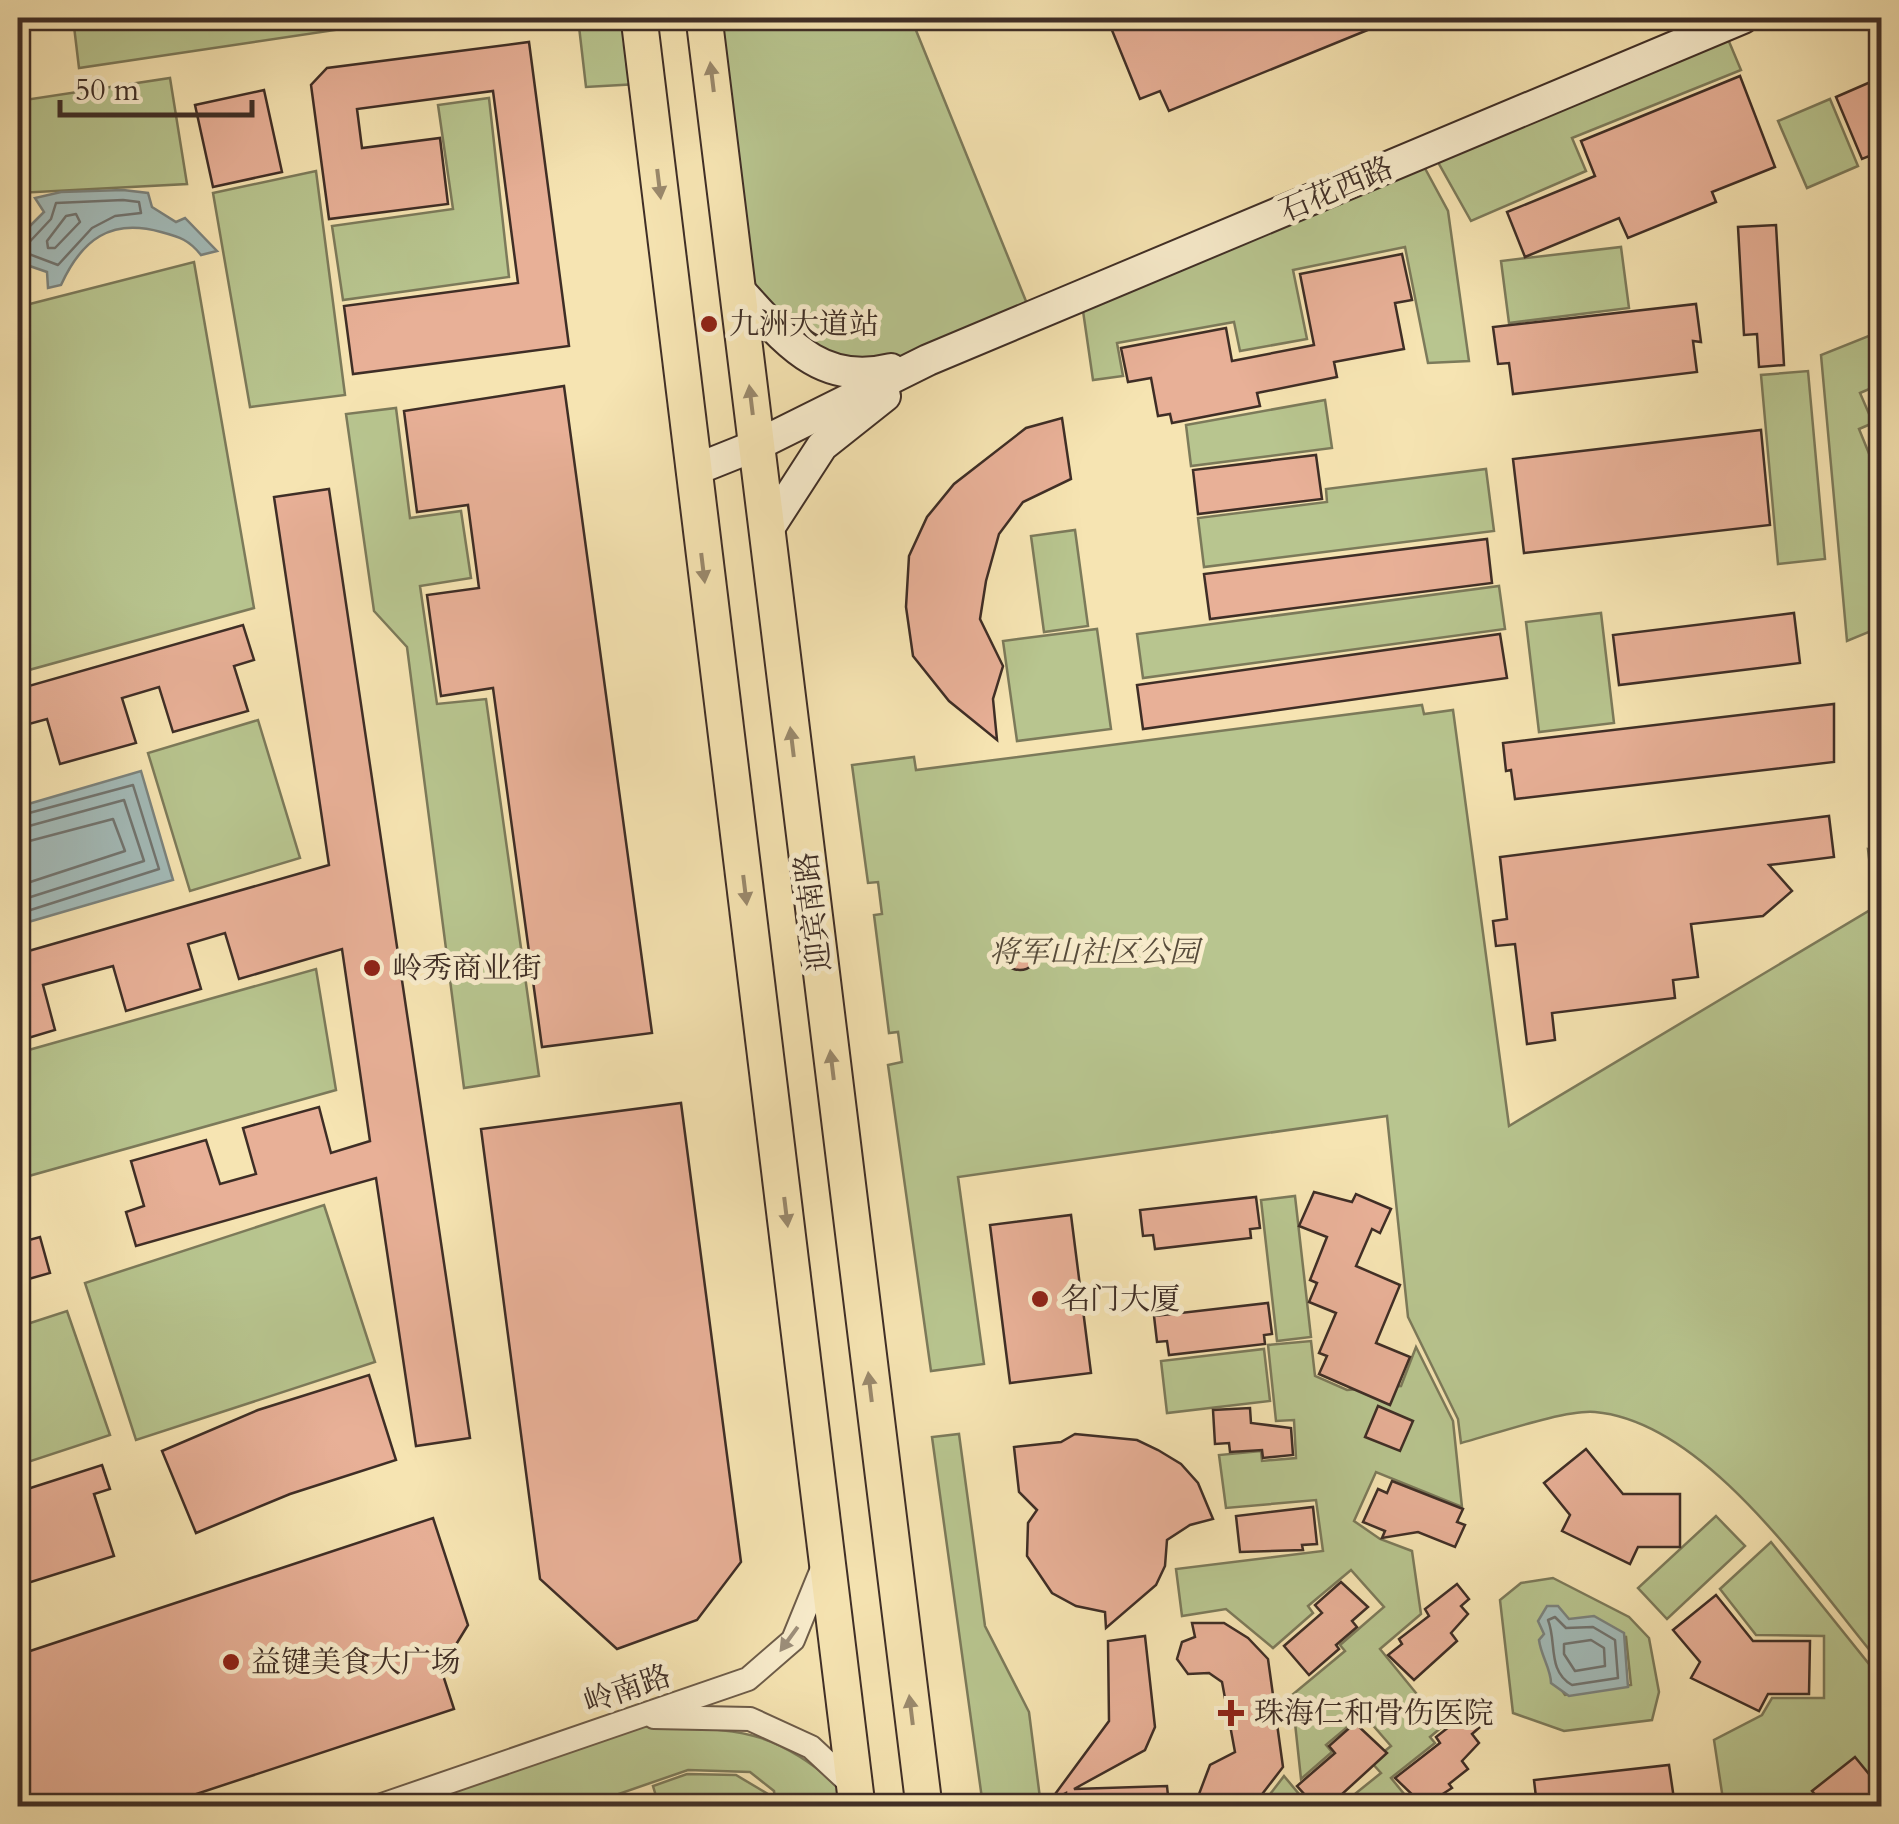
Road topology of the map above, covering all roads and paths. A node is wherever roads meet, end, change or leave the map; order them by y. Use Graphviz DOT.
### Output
graph roads {
  1 [pos="639,18"];
  2 [pos="704,18"];
  3 [pos="1743,18"];
  4 [pos="739,290"];
  5 [pos="928,360"];
  6 [pos="756,445"];
  7 [pos="692,471"];
  8 [pos="767,532"];
  9 [pos="829,1551"];
  10 [pos="640,1716"];
  11 [pos="855,1797"];
  12 [pos="379,1806"];
  13 [pos="924,1806"];
  1 -- 7 [label="main road, one-way"];
  4 -- 2 [label="main road, 迎宾南路, one-way"];
  3 -- 5 [label="main road, 石花西路"];
  4 -- 5 [label="main road"];
  6 -- 4 [label="main road, 迎宾南路, one-way"];
  5 -- 6 [label="main road"];
  5 -- 8 [label="main road"];
  6 -- 7 [label="main road"];
  6 -- 8 [label="main road, 迎宾南路"];
  7 -- 9 [label="main road, one-way"];
  13 -- 8 [label="main road, 迎宾南路, one-way"];
  9 -- 10 [label="street, 岭南路, one-way"];
  9 -- 11 [label="main road"];
  10 -- 11 [label="street"];
  10 -- 12 [label="street, 岭南路"];
}
